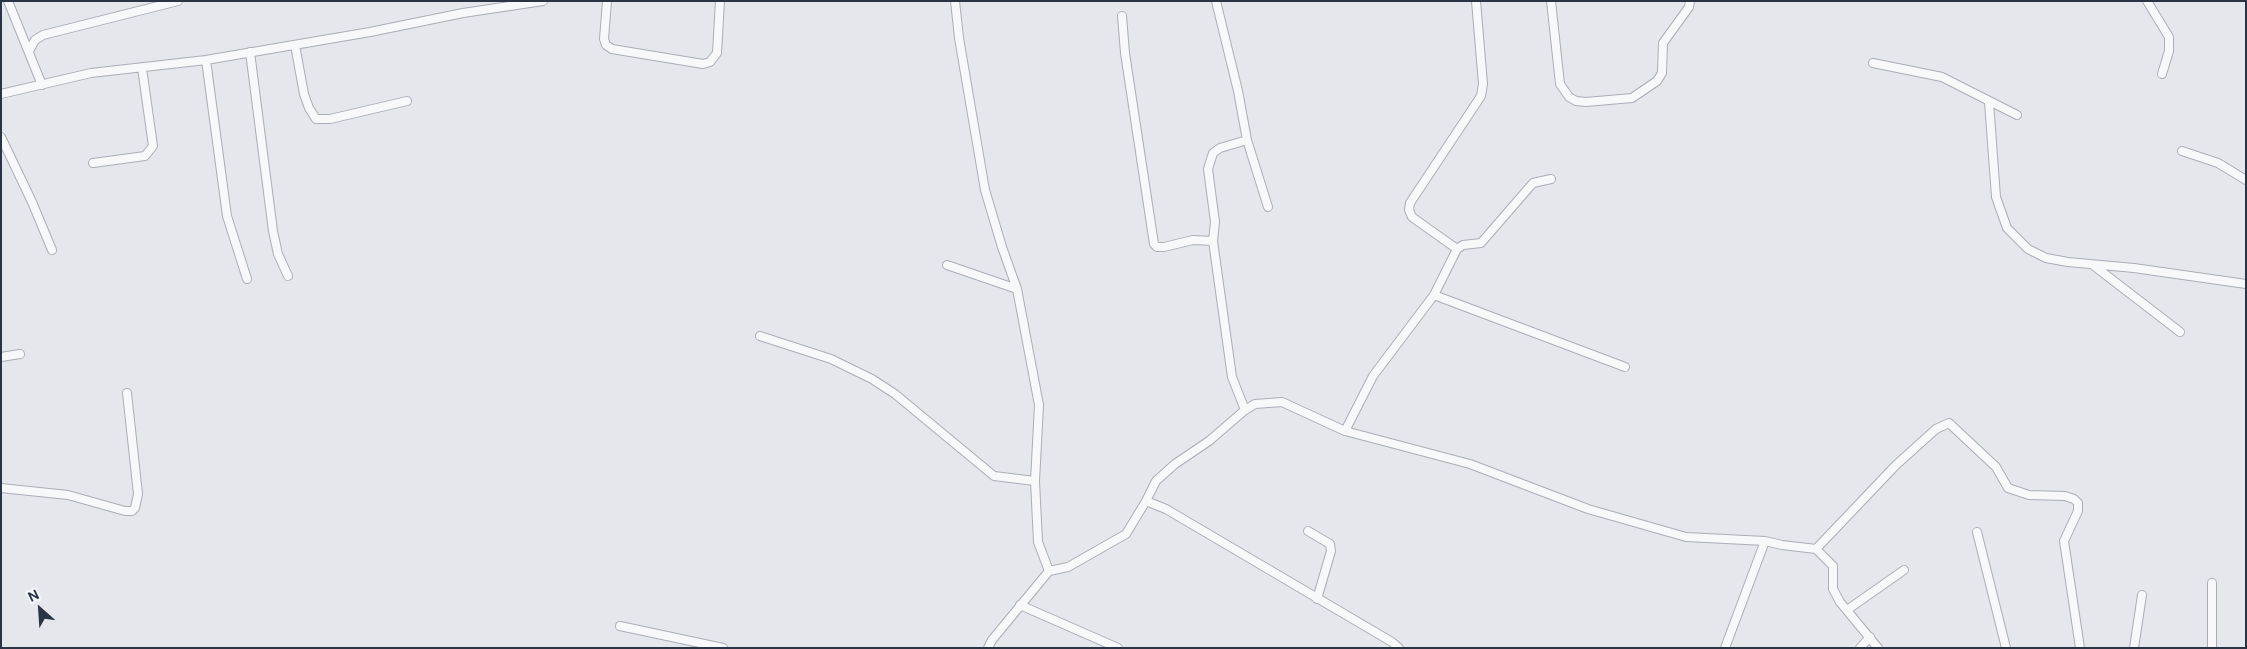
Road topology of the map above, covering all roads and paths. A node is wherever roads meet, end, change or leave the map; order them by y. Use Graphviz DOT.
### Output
graph roads {
  1 [pos="8,1"];
  2 [pos="178,1"];
  3 [pos="543,1"];
  4 [pos="607,1"];
  5 [pos="720,1"];
  6 [pos="955,1"];
  7 [pos="1216,1"];
  8 [pos="1476,1"];
  9 [pos="1551,1"];
  10 [pos="1690,1"];
  11 [pos="2147,1"];
  12 [pos="1122,16"];
  13 [pos="295,45"];
  14 [pos="29,51"];
  15 [pos="250,52"];
  16 [pos="206,60"];
  17 [pos="1873,63"];
  18 [pos="142,68"];
  19 [pos="2162,74"];
  20 [pos="42,85"];
  21 [pos="1,94"];
  22 [pos="407,101"];
  23 [pos="1989,102"];
  24 [pos="2017,115"];
  25 [pos="1,137"];
  26 [pos="1247,140"];
  27 [pos="2182,151"];
  28 [pos="93,163"];
  29 [pos="1551,179"];
  30 [pos="2246,180"];
  31 [pos="1268,207"];
  32 [pos="1213,241"];
  33 [pos="1457,249"];
  34 [pos="52,250"];
  35 [pos="946,265"];
  36 [pos="2093,265"];
  37 [pos="288,276"];
  38 [pos="247,280"];
  39 [pos="2246,284"];
  40 [pos="1017,289"];
  41 [pos="1434,295"];
  42 [pos="2180,332"];
  43 [pos="760,336"];
  44 [pos="20,354"];
  45 [pos="1,357"];
  46 [pos="1625,366"];
  47 [pos="127,393"];
  48 [pos="1245,410"];
  49 [pos="1345,431"];
  50 [pos="1035,481"];
  51 [pos="1,488"];
  52 [pos="1146,501"];
  53 [pos="1308,531"];
  54 [pos="1977,532"];
  55 [pos="1765,541"];
  56 [pos="1816,549"];
  57 [pos="1904,570"];
  58 [pos="1049,571"];
  59 [pos="2212,583"];
  60 [pos="2142,595"];
  61 [pos="1317,599"];
  62 [pos="1020,605"];
  63 [pos="1847,610"];
  64 [pos="620,626"];
  65 [pos="1870,637"];
  66 [pos="723,648"];
  67 [pos="988,648"];
  68 [pos="1118,648"];
  69 [pos="1399,648"];
  70 [pos="1725,648"];
  71 [pos="1860,648"];
  72 [pos="1878,648"];
  73 [pos="2006,648"];
  74 [pos="2080,648"];
  75 [pos="2134,648"];
  76 [pos="2212,648"];
  1 -- 14 [label="street"];
  2 -- 14 [label="street"];
  3 -- 13 [label="street"];
  4 -- 5 [label="street"];
  6 -- 40 [label="street"];
  7 -- 26 [label="street"];
  8 -- 33 [label="street"];
  9 -- 10 [label="street"];
  11 -- 19 [label="street"];
  12 -- 32 [label="street"];
  13 -- 15 [label="street"];
  13 -- 22 [label="street"];
  14 -- 20 [label="street"];
  15 -- 16 [label="street"];
  15 -- 37 [label="street"];
  16 -- 18 [label="street"];
  16 -- 38 [label="street"];
  17 -- 23 [label="street"];
  18 -- 20 [label="street"];
  18 -- 28 [label="street"];
  20 -- 21 [label="street"];
  23 -- 24 [label="street"];
  23 -- 36 [label="street"];
  25 -- 34 [label="street"];
  26 -- 31 [label="street"];
  26 -- 32 [label="street"];
  27 -- 30 [label="street"];
  29 -- 33 [label="street"];
  32 -- 48 [label="street"];
  33 -- 41 [label="street"];
  35 -- 40 [label="street"];
  36 -- 39 [label="street"];
  36 -- 42 [label="street"];
  40 -- 50 [label="street"];
  41 -- 46 [label="street"];
  41 -- 49 [label="street"];
  43 -- 50 [label="street"];
  44 -- 45 [label="street"];
  47 -- 51 [label="street"];
  48 -- 49 [label="street"];
  48 -- 52 [label="street"];
  49 -- 55 [label="street"];
  50 -- 58 [label="street"];
  52 -- 58 [label="street"];
  52 -- 61 [label="street"];
  53 -- 61 [label="street"];
  54 -- 73 [label="street"];
  55 -- 56 [label="street"];
  55 -- 70 [label="street"];
  56 -- 63 [label="street"];
  56 -- 74 [label="street"];
  57 -- 63 [label="street"];
  58 -- 62 [label="street"];
  59 -- 76 [label="street"];
  60 -- 75 [label="street"];
  61 -- 69 [label="street"];
  62 -- 67 [label="street"];
  62 -- 68 [label="street"];
  63 -- 65 [label="street"];
  64 -- 66 [label="street"];
  65 -- 71 [label="street"];
  65 -- 72 [label="street"];
}
